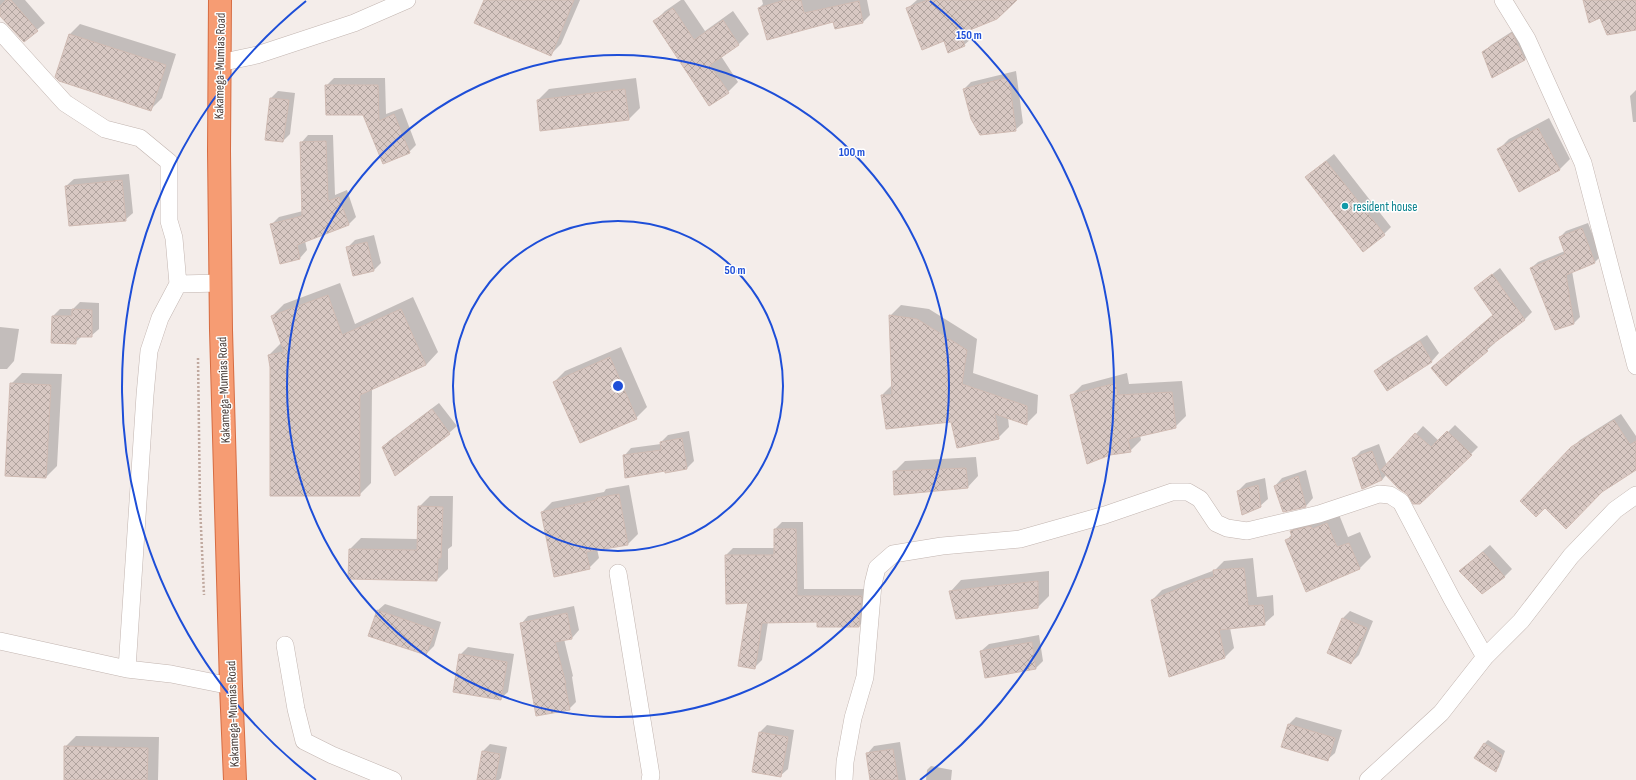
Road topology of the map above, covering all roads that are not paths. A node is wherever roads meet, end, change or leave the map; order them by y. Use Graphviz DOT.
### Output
graph roads {
  1 [pos="220,0"];
  2 [pos="407,0"];
  3 [pos="1503,0"];
  4 [pos="0,31"];
  5 [pos="219,63"];
  6 [pos="220,283"];
  7 [pos="178,284"];
  8 [pos="1636,366"];
  9 [pos="1636,495"];
  10 [pos="618,573"];
  11 [pos="0,641"];
  12 [pos="285,645"];
  13 [pos="1485,657"];
  14 [pos="127,669"];
  15 [pos="230,686"];
  16 [pos="235,780"];
  17 [pos="393,780"];
  18 [pos="650,780"];
  19 [pos="844,780"];
  20 [pos="1368,780"];
  1 -- 5 [label="highway, Kakamega-Mumias Road"];
  2 -- 5 [label="street"];
  3 -- 8 [label="street"];
  4 -- 7 [label="street"];
  5 -- 6 [label="highway, Kakamega-Mumias Road"];
  6 -- 7 [label="street"];
  6 -- 15 [label="highway, Kakamega-Mumias Road"];
  7 -- 14 [label="street"];
  9 -- 13 [label="street"];
  10 -- 18 [label="street"];
  11 -- 14 [label="street"];
  12 -- 17 [label="street"];
  13 -- 19 [label="street"];
  13 -- 20 [label="street"];
  14 -- 15 [label="street"];
  15 -- 16 [label="highway, Kakamega-Mumias Road"];
}
